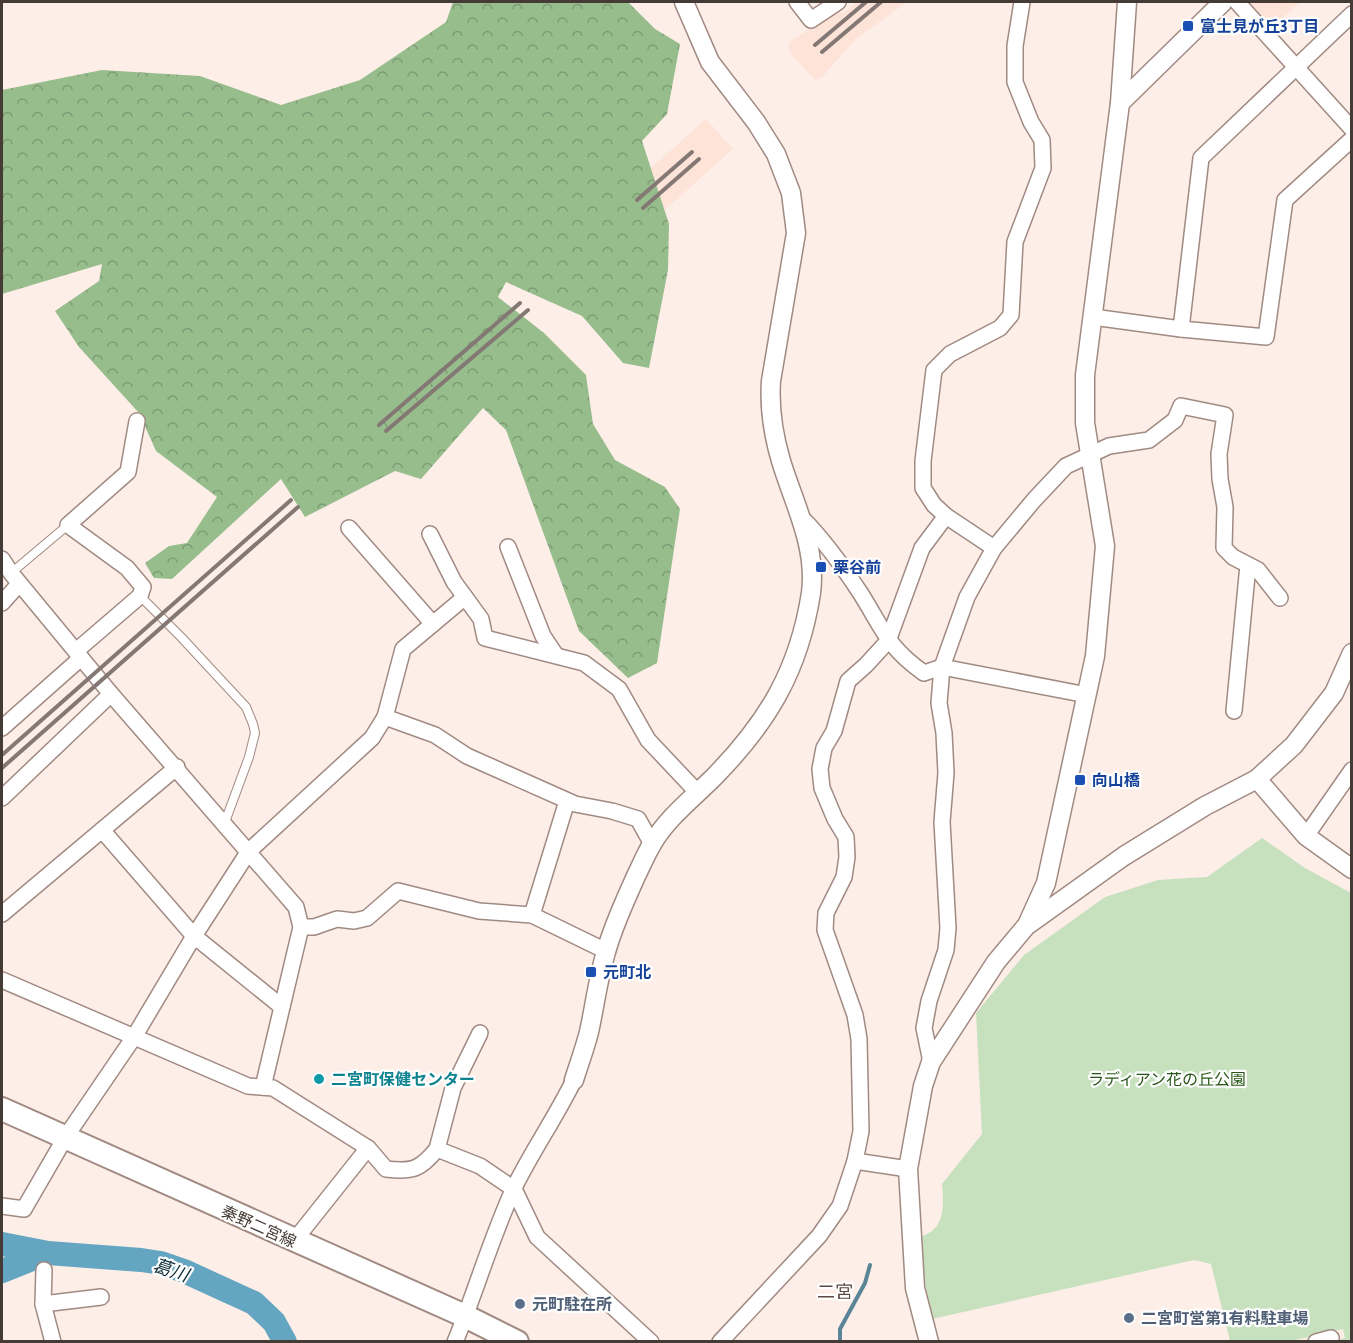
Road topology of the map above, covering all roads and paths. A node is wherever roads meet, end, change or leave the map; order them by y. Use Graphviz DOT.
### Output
graph roads {
  1 [pos="684,2"];
  2 [pos="797,2"];
  3 [pos="838,2"];
  4 [pos="1022,2"];
  5 [pos="1127,2"];
  6 [pos="1223,2"];
  7 [pos="1237,2"];
  8 [pos="1352,14"];
  9 [pos="1296,66"];
  10 [pos="1120,103"];
  11 [pos="1352,129"];
  12 [pos="1352,139"];
  13 [pos="1093,317"];
  14 [pos="1181,329"];
  15 [pos="137,421"];
  16 [pos="1091,455"];
  17 [pos="946,516"];
  18 [pos="802,518"];
  19 [pos="68,525"];
  20 [pos="349,528"];
  21 [pos="430,534"];
  22 [pos="508,547"];
  23 [pos="994,548"];
  24 [pos="2,560"];
  25 [pos="1248,565"];
  26 [pos="15,579"];
  27 [pos="140,596"];
  28 [pos="465,597"];
  29 [pos="1280,598"];
  30 [pos="2,603"];
  31 [pos="433,624"];
  32 [pos="888,641"];
  33 [pos="1352,653"];
  34 [pos="555,654"];
  35 [pos="79,655"];
  36 [pos="942,667"];
  37 [pos="111,694"];
  38 [pos="1087,695"];
  39 [pos="1234,711"];
  40 [pos="385,717"];
  41 [pos="2,728"];
  42 [pos="177,767"];
  43 [pos="1352,770"];
  44 [pos="1257,779"];
  45 [pos="698,793"];
  46 [pos="2,798"];
  47 [pos="567,801"];
  48 [pos="225,822"];
  49 [pos="102,830"];
  50 [pos="1306,836"];
  51 [pos="652,844"];
  52 [pos="249,851"];
  53 [pos="1352,869"];
  54 [pos="2,914"];
  55 [pos="532,915"];
  56 [pos="1027,925"];
  57 [pos="302,927"];
  58 [pos="194,936"];
  59 [pos="606,951"];
  60 [pos="2,980"];
  61 [pos="282,1007"];
  62 [pos="480,1033"];
  63 [pos="134,1037"];
  64 [pos="931,1062"];
  65 [pos="574,1080"];
  66 [pos="263,1087"];
  67 [pos="2,1109"];
  68 [pos="65,1138"];
  69 [pos="368,1149"];
  70 [pos="437,1149"];
  71 [pos="855,1161"];
  72 [pos="908,1168"];
  73 [pos="514,1189"];
  74 [pos="2,1206"];
  75 [pos="294,1241"];
  76 [pos="44,1270"];
  77 [pos="101,1297"];
  78 [pos="43,1304"];
  79 [pos="465,1316"];
  80 [pos="53,1341"];
  81 [pos="454,1341"];
  82 [pos="518,1341"];
  83 [pos="651,1341"];
  84 [pos="720,1341"];
  85 [pos="928,1341"];
  1 -- 18 [label="street"];
  2 -- 3 [label="street"];
  4 -- 17 [label="street"];
  5 -- 10 [label="street"];
  6 -- 10 [label="street"];
  7 -- 9 [label="street"];
  8 -- 9 [label="street"];
  9 -- 11 [label="street"];
  9 -- 14 [label="street"];
  10 -- 13 [label="street"];
  12 -- 14 [label="street"];
  13 -- 14 [label="street"];
  13 -- 16 [label="street"];
  15 -- 19 [label="street"];
  16 -- 23 [label="street"];
  16 -- 25 [label="street"];
  16 -- 38 [label="street"];
  17 -- 23 [label="street"];
  17 -- 32 [label="street"];
  18 -- 32 [label="street"];
  18 -- 45 [label="street"];
  19 -- 26 [label="lane"];
  19 -- 27 [label="street"];
  20 -- 31 [label="street"];
  21 -- 28 [label="street"];
  22 -- 34 [label="street"];
  23 -- 36 [label="street"];
  24 -- 26 [label="street"];
  25 -- 29 [label="street"];
  25 -- 39 [label="street"];
  26 -- 30 [label="street"];
  26 -- 35 [label="street"];
  27 -- 35 [label="street"];
  27 -- 48 [label="lane"];
  28 -- 31 [label="street"];
  28 -- 34 [label="street"];
  31 -- 40 [label="street"];
  32 -- 36 [label="street"];
  32 -- 71 [label="street"];
  33 -- 44 [label="street"];
  34 -- 45 [label="street"];
  35 -- 37 [label="street"];
  35 -- 41 [label="street"];
  36 -- 38 [label="street"];
  36 -- 64 [label="street"];
  37 -- 42 [label="street"];
  37 -- 46 [label="street"];
  38 -- 56 [label="street"];
  40 -- 47 [label="street"];
  40 -- 52 [label="street"];
  42 -- 48 [label="street"];
  42 -- 49 [label="street"];
  43 -- 50 [label="street"];
  44 -- 50 [label="street"];
  44 -- 56 [label="street"];
  45 -- 51 [label="street"];
  47 -- 51 [label="street"];
  47 -- 55 [label="street"];
  48 -- 52 [label="street"];
  49 -- 54 [label="street"];
  49 -- 58 [label="street"];
  50 -- 53 [label="street"];
  51 -- 59 [label="street"];
  52 -- 57 [label="street"];
  52 -- 58 [label="street"];
  55 -- 57 [label="street"];
  55 -- 59 [label="street"];
  56 -- 64 [label="street"];
  57 -- 61 [label="street"];
  58 -- 61 [label="street"];
  58 -- 63 [label="street"];
  59 -- 65 [label="street"];
  60 -- 63 [label="street"];
  61 -- 66 [label="street"];
  62 -- 70 [label="street"];
  63 -- 66 [label="street"];
  63 -- 68 [label="street"];
  64 -- 72 [label="street"];
  65 -- 73 [label="street"];
  66 -- 69 [label="street"];
  67 -- 68 [label="main road, 秦野二宮線"];
  68 -- 74 [label="street"];
  68 -- 75 [label="main road, 秦野二宮線"];
  69 -- 70 [label="street"];
  69 -- 75 [label="street"];
  70 -- 73 [label="street"];
  71 -- 72 [label="street"];
  71 -- 84 [label="street"];
  72 -- 85 [label="street"];
  73 -- 79 [label="street"];
  73 -- 83 [label="street"];
  75 -- 79 [label="main road, 秦野二宮線"];
  76 -- 78 [label="street"];
  77 -- 78 [label="street"];
  78 -- 80 [label="street"];
  79 -- 81 [label="street"];
  79 -- 82 [label="main road, 秦野二宮線"];
}
